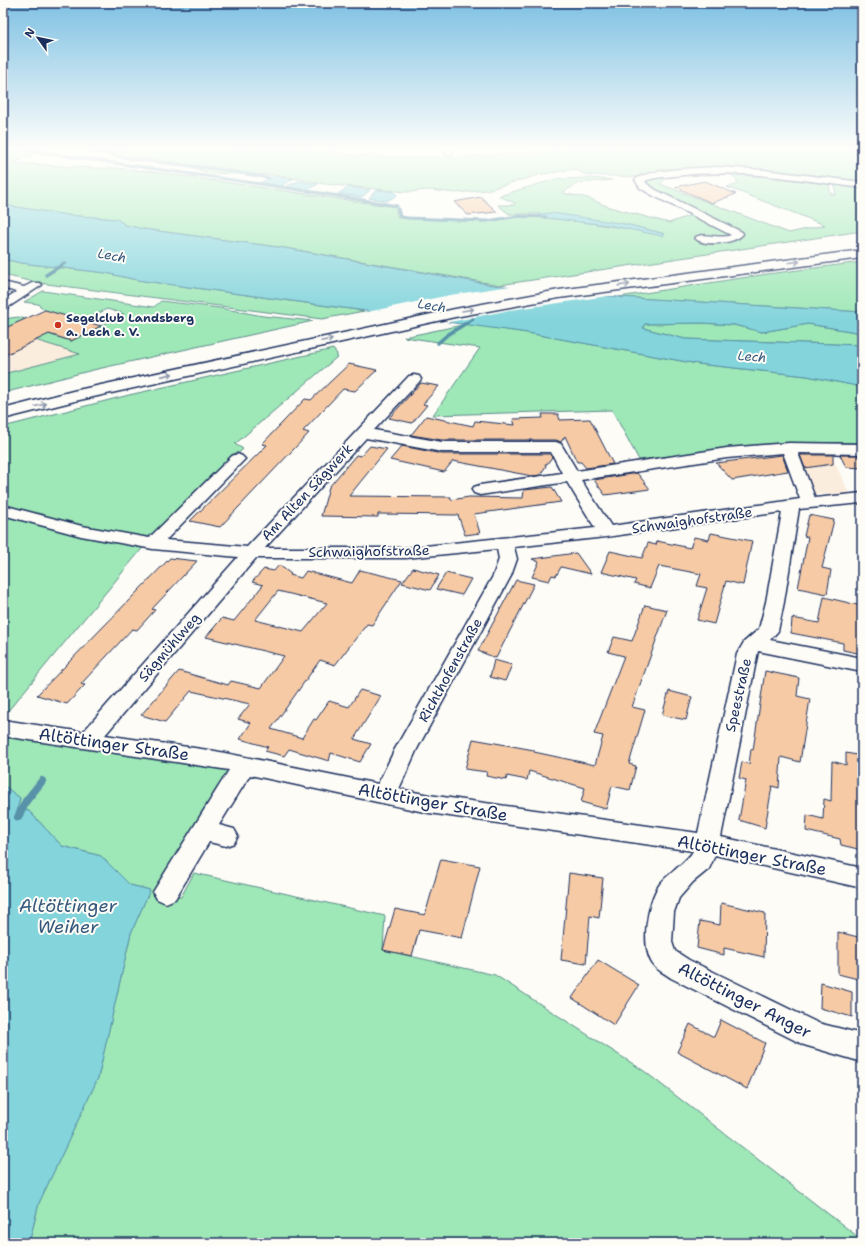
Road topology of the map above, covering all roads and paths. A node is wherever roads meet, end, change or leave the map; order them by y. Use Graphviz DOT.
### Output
graph roads {
  1 [pos="682,206"];
  2 [pos="700,238"];
  3 [pos="862,244"];
  4 [pos="862,254"];
  5 [pos="3,285"];
  6 [pos="3,305"];
  7 [pos="285,343"];
  8 [pos="414,379"];
  9 [pos="3,402"];
  10 [pos="3,414"];
  11 [pos="364,433"];
  12 [pos="789,448"];
  13 [pos="862,449"];
  14 [pos="237,459"];
  15 [pos="572,477"];
  16 [pos="480,490"];
  17 [pos="862,498"];
  18 [pos="800,504"];
  19 [pos="3,510"];
  20 [pos="606,532"];
  21 [pos="153,544"];
  22 [pos="505,544"];
  23 [pos="250,553"];
  24 [pos="756,644"];
  25 [pos="862,666"];
  26 [pos="3,728"];
  27 [pos="88,740"];
  28 [pos="244,765"];
  29 [pos="385,794"];
  30 [pos="708,844"];
  31 [pos="862,878"];
  32 [pos="166,892"];
  33 [pos="862,1048"];
  1 -- 2 [label="street"];
  3 -- 7 [label="highway"];
  7 -- 4 [label="highway, one-way"];
  5 -- 6 [label="street"];
  7 -- 9 [label="highway"];
  10 -- 7 [label="highway, one-way"];
  8 -- 11 [label="street, Am Alten Sägwerk"];
  11 -- 15 [label="street, Am Alten Sägwerk"];
  11 -- 23 [label="street, Am Alten Sägwerk"];
  12 -- 13 [label="street"];
  12 -- 15 [label="street"];
  12 -- 18 [label="street"];
  14 -- 21 [label="street"];
  15 -- 16 [label="street"];
  15 -- 20 [label="street, Am Alten Sägwerk"];
  17 -- 18 [label="street, Schwaighofstraße"];
  18 -- 20 [label="street, Schwaighofstraße"];
  18 -- 24 [label="street, Speestraße"];
  19 -- 21 [label="street, Schwaighofstraße"];
  20 -- 22 [label="street, Schwaighofstraße"];
  21 -- 23 [label="street, Schwaighofstraße"];
  22 -- 23 [label="street, Schwaighofstraße"];
  22 -- 29 [label="street, Richthofenstraße"];
  23 -- 27 [label="street, Sägmühlweg"];
  24 -- 25 [label="street"];
  24 -- 30 [label="street, Speestraße"];
  26 -- 27 [label="street, Altöttinger Straße"];
  27 -- 28 [label="street, Altöttinger Straße"];
  28 -- 29 [label="street, Altöttinger Straße"];
  28 -- 32 [label="street"];
  29 -- 30 [label="street, Altöttinger Straße"];
  30 -- 31 [label="street, Altöttinger Straße"];
  30 -- 33 [label="street, Altöttinger Anger"];
}
